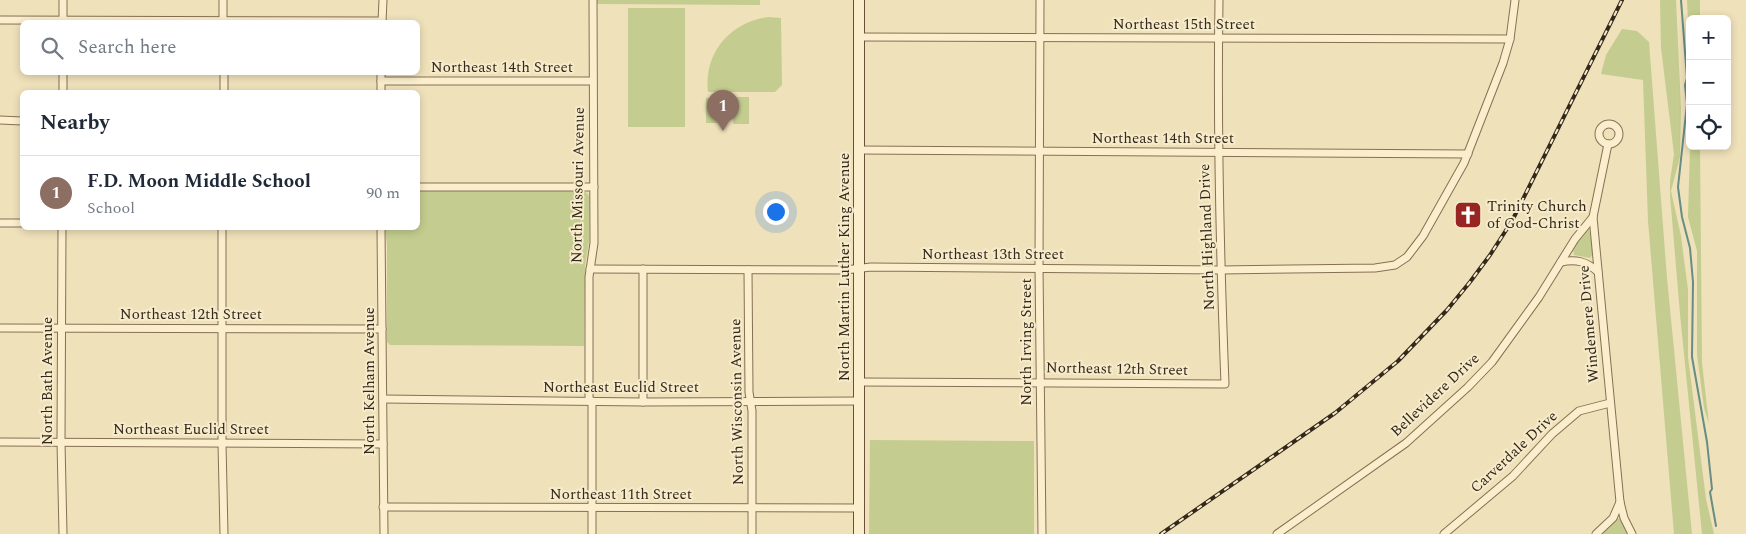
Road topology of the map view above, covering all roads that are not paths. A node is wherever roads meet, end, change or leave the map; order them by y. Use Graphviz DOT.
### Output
graph roads {
  1 [pos="63,0"];
  2 [pos="223,0"];
  3 [pos="383,0"];
  4 [pos="593,0"];
  5 [pos="859,0"];
  6 [pos="1040,0"];
  7 [pos="1219,0"];
  8 [pos="1515,0"];
  9 [pos="0,20"];
  10 [pos="20,20"];
  11 [pos="63,20"];
  12 [pos="223,20"];
  13 [pos="382,20"];
  14 [pos="859,37"];
  15 [pos="1040,38"];
  16 [pos="1218,38"];
  17 [pos="1510,39"];
  18 [pos="63,75"];
  19 [pos="224,75"];
  20 [pos="381,75"];
  21 [pos="381,81"];
  22 [pos="594,81"];
  23 [pos="63,90"];
  24 [pos="224,90"];
  25 [pos="381,90"];
  26 [pos="0,120"];
  27 [pos="20,120"];
  28 [pos="1608,144"];
  29 [pos="859,150"];
  30 [pos="1040,152"];
  31 [pos="1218,152"];
  32 [pos="1468,154"];
  33 [pos="420,187"];
  34 [pos="594,187"];
  35 [pos="1593,217"];
  36 [pos="0,223"];
  37 [pos="20,223"];
  38 [pos="62,230"];
  39 [pos="222,230"];
  40 [pos="381,230"];
  41 [pos="1561,262"];
  42 [pos="1039,267"];
  43 [pos="859,268"];
  44 [pos="590,269"];
  45 [pos="643,269"];
  46 [pos="748,270"];
  47 [pos="1220,270"];
  48 [pos="1598,272"];
  49 [pos="61,327"];
  50 [pos="0,328"];
  51 [pos="222,328"];
  52 [pos="382,329"];
  53 [pos="859,382"];
  54 [pos="1040,382"];
  55 [pos="1225,384"];
  56 [pos="383,399"];
  57 [pos="591,401"];
  58 [pos="859,401"];
  59 [pos="643,402"];
  60 [pos="751,402"];
  61 [pos="1610,403"];
  62 [pos="0,442"];
  63 [pos="61,442"];
  64 [pos="222,443"];
  65 [pos="383,444"];
  66 [pos="1620,502"];
  67 [pos="383,507"];
  68 [pos="752,507"];
  69 [pos="592,508"];
  70 [pos="859,508"];
  71 [pos="63,534"];
  72 [pos="224,534"];
  73 [pos="384,534"];
  74 [pos="592,534"];
  75 [pos="752,534"];
  76 [pos="859,534"];
  77 [pos="1042,534"];
  78 [pos="1277,534"];
  79 [pos="1444,534"];
  80 [pos="1596,534"];
  81 [pos="1632,534"];
  1 -- 11 [label="street"];
  2 -- 12 [label="street"];
  3 -- 13 [label="street"];
  4 -- 22 [label="street, North Missouri Avenue"];
  5 -- 14 [label="main road, North Martin Luther King Avenue"];
  6 -- 15 [label="street, North Irving Street"];
  7 -- 16 [label="street, North Highland Drive"];
  8 -- 17 [label="street"];
  9 -- 10 [label="street"];
  14 -- 15 [label="street, Northeast 15th Street"];
  14 -- 29 [label="main road, North Martin Luther King Avenue"];
  15 -- 16 [label="street, Northeast 15th Street"];
  15 -- 30 [label="street, North Irving Street"];
  16 -- 17 [label="street, Northeast 15th Street"];
  16 -- 31 [label="street, North Highland Drive"];
  17 -- 32 [label="street"];
  18 -- 23 [label="street"];
  19 -- 24 [label="street"];
  20 -- 21 [label="street"];
  21 -- 22 [label="street, Northeast 14th Street"];
  21 -- 25 [label="street"];
  22 -- 34 [label="street, North Missouri Avenue"];
  26 -- 27 [label="street"];
  28 -- 35 [label="street, Windemere Drive"];
  29 -- 30 [label="street, Northeast 14th Street"];
  29 -- 43 [label="main road, North Martin Luther King Avenue"];
  30 -- 31 [label="street, Northeast 14th Street"];
  30 -- 42 [label="street, North Irving Street"];
  31 -- 32 [label="street, Northeast 14th Street"];
  31 -- 47 [label="street, North Highland Drive"];
  32 -- 47 [label="street, Northeast 13th Street"];
  33 -- 34 [label="street"];
  34 -- 44 [label="street, North Missouri Avenue"];
  35 -- 41 [label="street, Bellevidere Drive"];
  35 -- 48 [label="street, Windemere Drive"];
  36 -- 37 [label="street"];
  38 -- 49 [label="street, North Bath Avenue"];
  39 -- 51 [label="street"];
  40 -- 52 [label="street, North Kelham Avenue"];
  41 -- 48 [label="street"];
  41 -- 78 [label="street, Bellevidere Drive"];
  42 -- 43 [label="street, Northeast 13th Street"];
  42 -- 47 [label="street, Northeast 13th Street"];
  42 -- 54 [label="street, North Irving Street"];
  43 -- 46 [label="street, Northeast 13th Street"];
  43 -- 53 [label="main road, North Martin Luther King Avenue"];
  44 -- 45 [label="street, Northeast 13th Street"];
  44 -- 57 [label="street, North Missouri Avenue"];
  45 -- 46 [label="street, Northeast 13th Street"];
  45 -- 59 [label="street"];
  46 -- 60 [label="street, North Wisconsin Avenue"];
  47 -- 55 [label="street, North Highland Drive"];
  48 -- 61 [label="street, Windemere Drive"];
  49 -- 50 [label="street, Northeast 12th Street"];
  49 -- 51 [label="street, Northeast 12th Street"];
  49 -- 63 [label="street, North Bath Avenue"];
  51 -- 52 [label="street, Northeast 12th Street"];
  51 -- 64 [label="street"];
  52 -- 56 [label="street, North Kelham Avenue"];
  53 -- 54 [label="street, Northeast 12th Street"];
  53 -- 58 [label="main road, North Martin Luther King Avenue"];
  54 -- 55 [label="street, Northeast 12th Street"];
  54 -- 77 [label="street, North Irving Street"];
  56 -- 57 [label="street, Northeast Euclid Street"];
  56 -- 65 [label="street, North Kelham Avenue"];
  57 -- 59 [label="street, Northeast Euclid Street"];
  57 -- 69 [label="street, North Missouri Avenue"];
  58 -- 60 [label="street, Northeast Euclid Street"];
  58 -- 70 [label="main road, North Martin Luther King Avenue"];
  59 -- 60 [label="street, Northeast Euclid Street"];
  60 -- 68 [label="street, North Wisconsin Avenue"];
  61 -- 66 [label="street, Windemere Drive"];
  61 -- 79 [label="street, Carverdale Drive"];
  62 -- 63 [label="street, Northeast Euclid Street"];
  63 -- 64 [label="street, Northeast Euclid Street"];
  63 -- 71 [label="street, North Bath Avenue"];
  64 -- 65 [label="street, Northeast Euclid Street"];
  64 -- 72 [label="street"];
  65 -- 67 [label="street, North Kelham Avenue"];
  66 -- 80 [label="street"];
  66 -- 81 [label="street, Windemere Drive"];
  67 -- 69 [label="street, Northeast 11th Street"];
  67 -- 73 [label="street, North Kelham Avenue"];
  68 -- 69 [label="street, Northeast 11th Street"];
  68 -- 70 [label="street, Northeast 11th Street"];
  68 -- 75 [label="street, North Wisconsin Avenue"];
  69 -- 74 [label="street, North Missouri Avenue"];
  70 -- 76 [label="main road, North Martin Luther King Avenue"];
}
